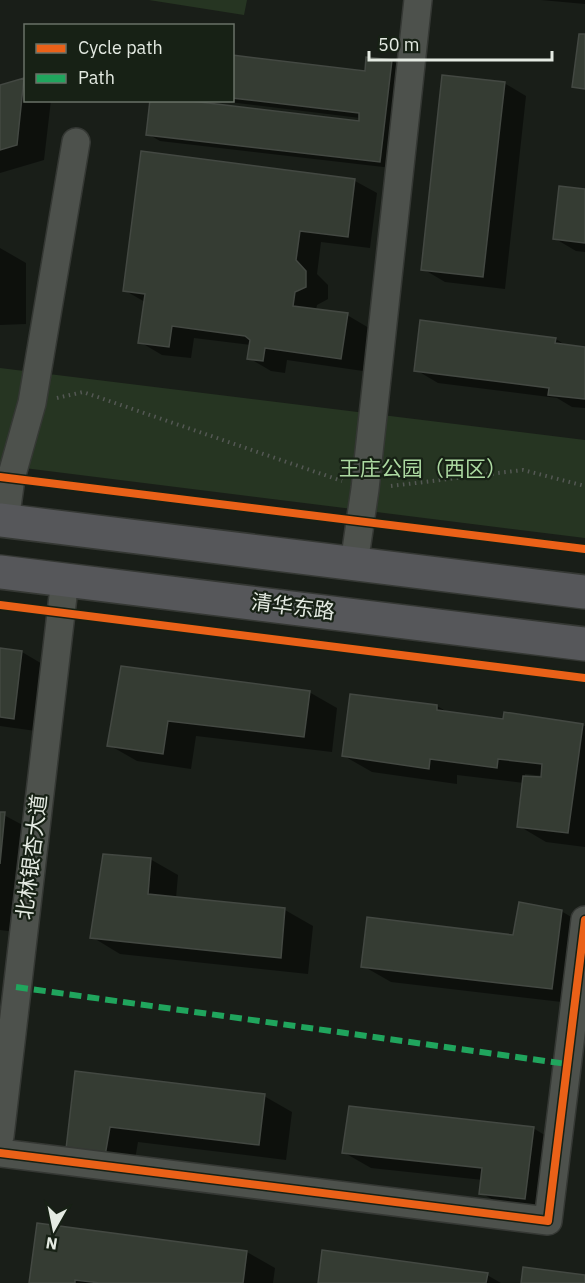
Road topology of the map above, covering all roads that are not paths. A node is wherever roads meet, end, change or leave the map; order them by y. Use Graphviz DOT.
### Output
graph roads {
  1 [pos="418,0"];
  2 [pos="76,142"];
  3 [pos="2,520"];
  4 [pos="354,564"];
  5 [pos="0,572"];
  6 [pos="65,579"];
  7 [pos="585,592"];
  8 [pos="585,644"];
  9 [pos="585,920"];
  10 [pos="8,986"];
  11 [pos="0,1136"];
  12 [pos="0,1153"];
  1 -- 4 [label="street"];
  2 -- 3 [label="street"];
  3 -- 4 [label="main road"];
  4 -- 7 [label="main road"];
  5 -- 6 [label="main road, 清华东路"];
  6 -- 8 [label="main road, 清华东路"];
  6 -- 10 [label="street, 北林银杏大道"];
  9 -- 12 [label="street"];
  10 -- 11 [label="street, 北林银杏大道"];
}
